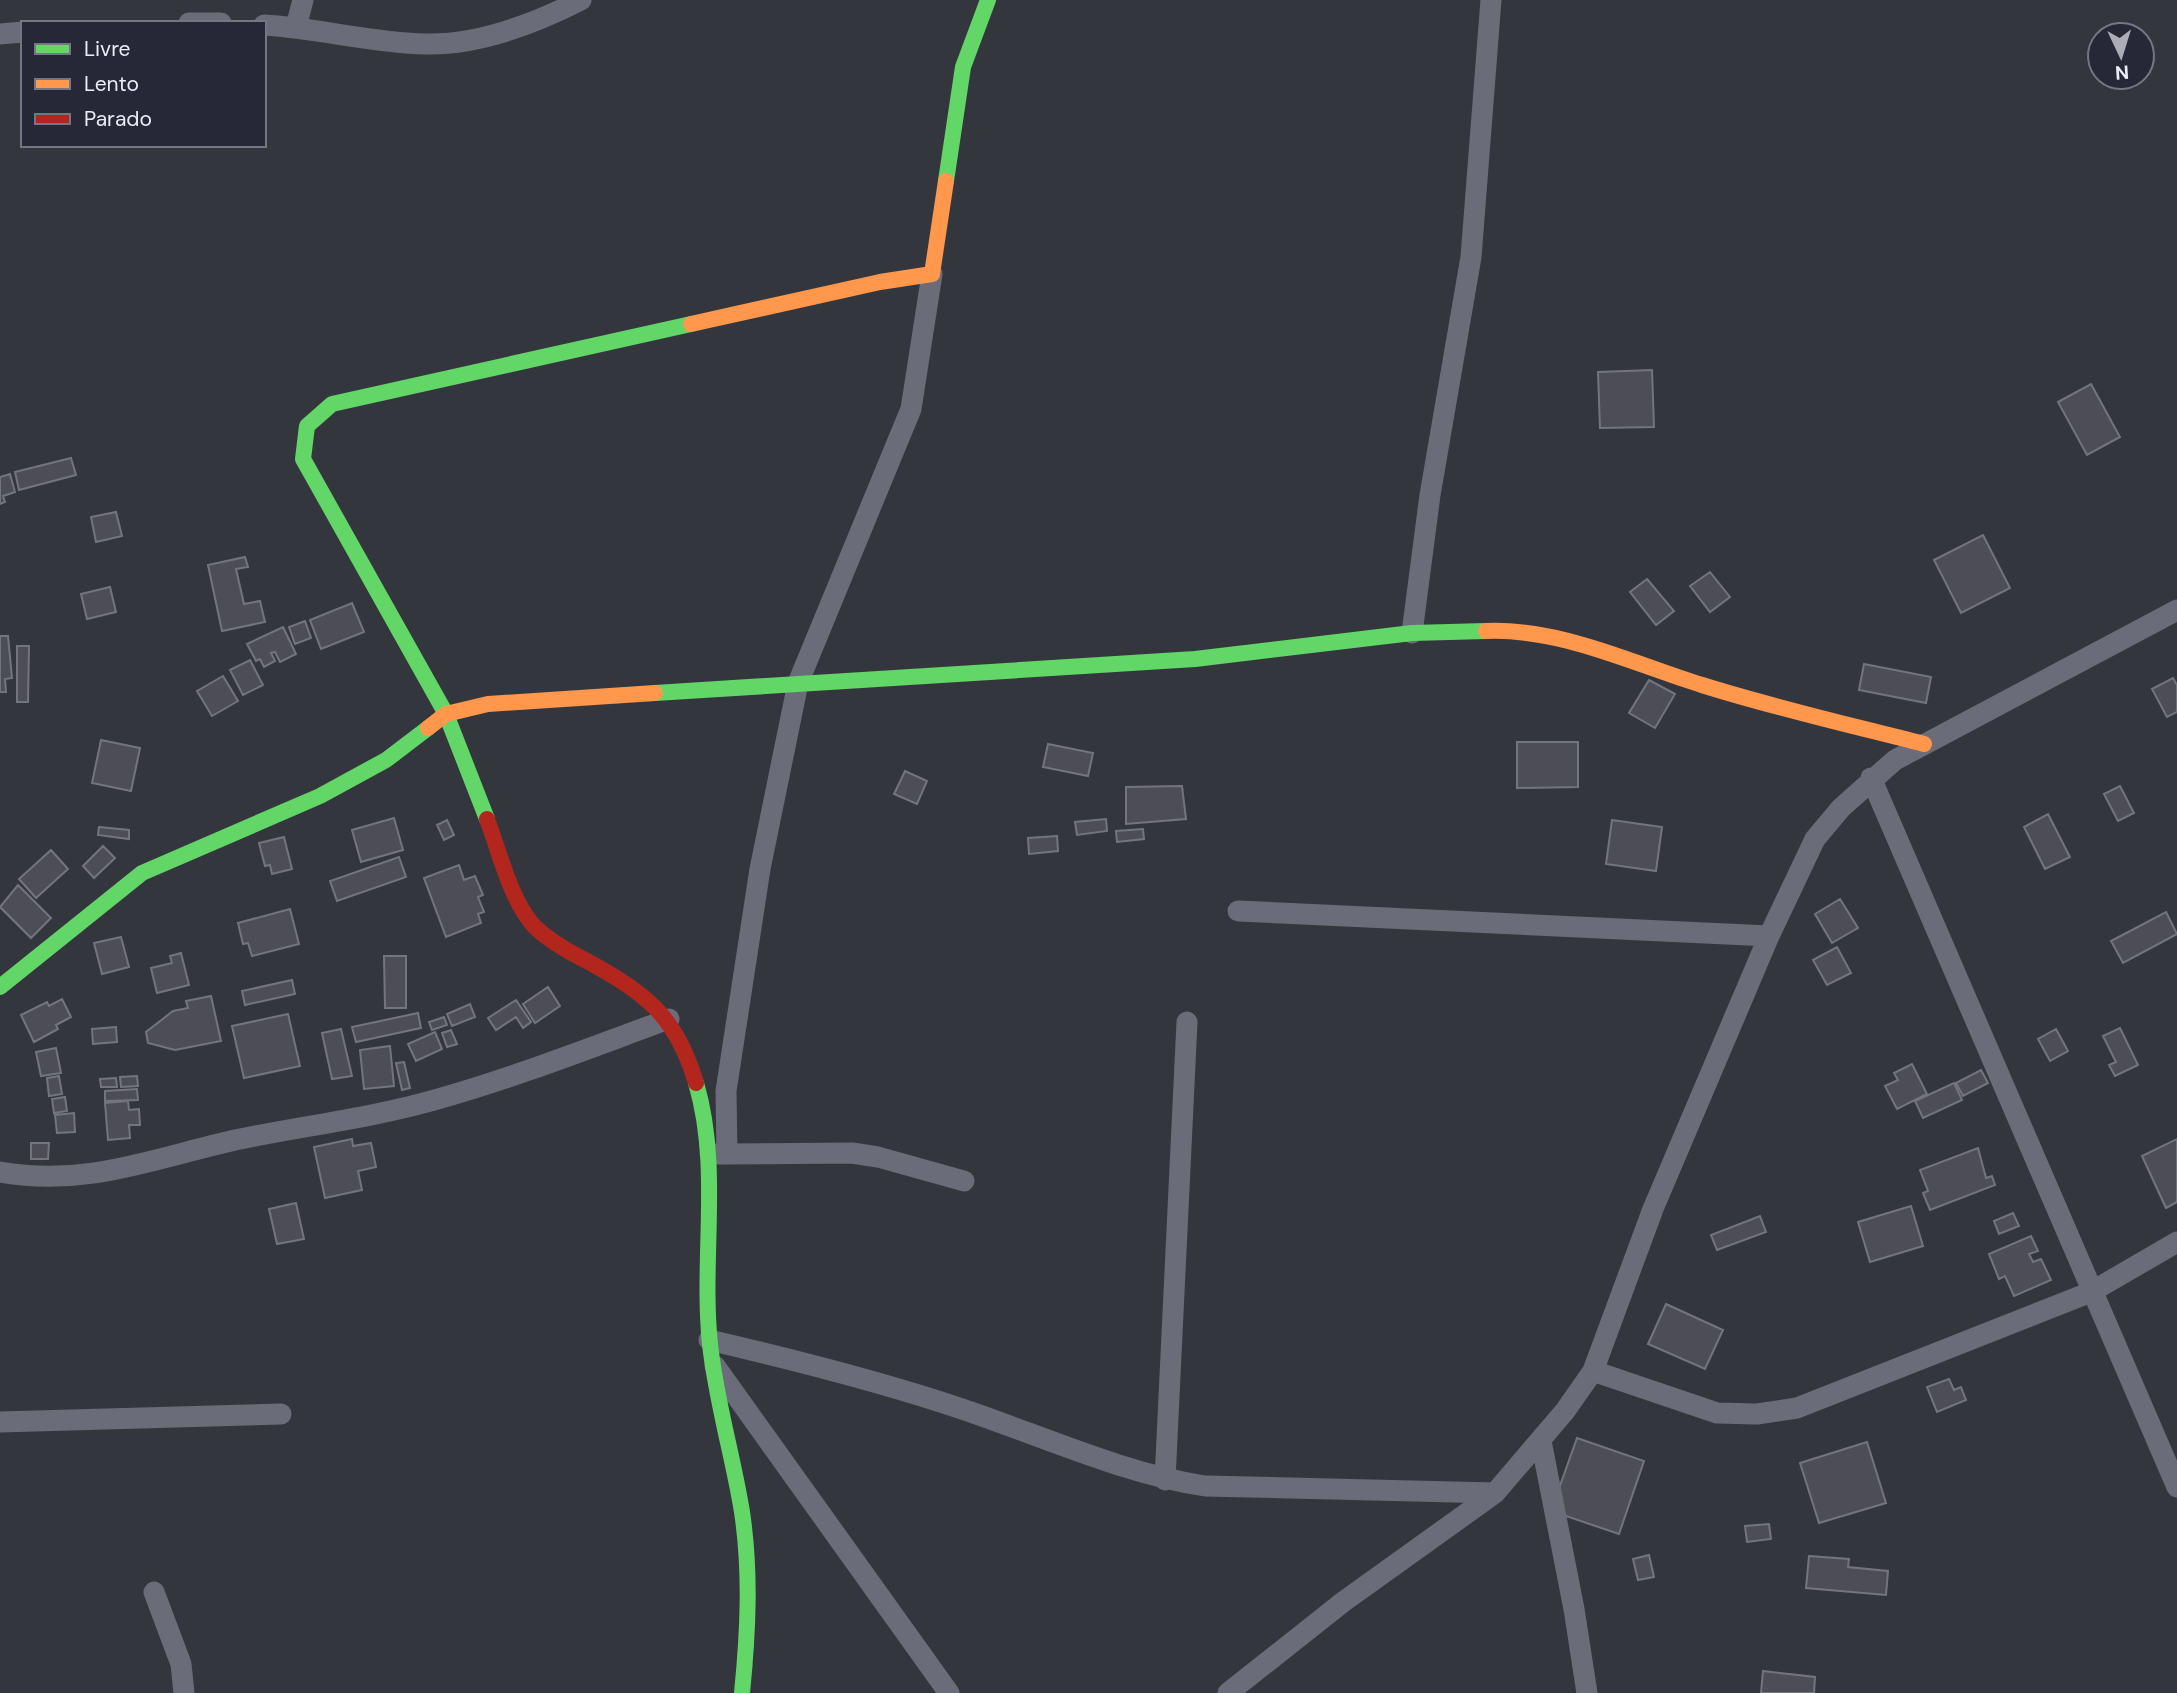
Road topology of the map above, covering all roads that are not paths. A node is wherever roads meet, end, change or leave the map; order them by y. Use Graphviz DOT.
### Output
graph roads {
  1 [pos="303,0"];
  2 [pos="581,0"];
  3 [pos="988,0"];
  4 [pos="1491,0"];
  5 [pos="266,25"];
  6 [pos="296,27"];
  7 [pos="21,32"];
  8 [pos="0,34"];
  9 [pos="932,274"];
  10 [pos="2177,610"];
  11 [pos="1412,633"];
  12 [pos="798,683"];
  13 [pos="446,713"];
  14 [pos="1924,744"];
  15 [pos="1871,778"];
  16 [pos="1238,911"];
  17 [pos="1769,936"];
  18 [pos="0,987"];
  19 [pos="669,1019"];
  20 [pos="1187,1022"];
  21 [pos="716,1154"];
  22 [pos="0,1172"];
  23 [pos="964,1181"];
  24 [pos="2177,1242"];
  25 [pos="2091,1292"];
  26 [pos="711,1351"];
  27 [pos="1593,1371"];
  28 [pos="281,1414"];
  29 [pos="0,1422"];
  30 [pos="1541,1441"];
  31 [pos="1165,1480"];
  32 [pos="2177,1487"];
  33 [pos="1495,1493"];
  34 [pos="154,1592"];
  35 [pos="184,1693"];
  36 [pos="742,1693"];
  37 [pos="949,1693"];
  38 [pos="1228,1693"];
  39 [pos="1587,1693"];
  1 -- 6 [label="street"];
  2 -- 6 [label="street"];
  3 -- 9 [label="street"];
  4 -- 11 [label="street"];
  5 -- 6 [label="street"];
  7 -- 8 [label="street"];
  9 -- 12 [label="street"];
  9 -- 13 [label="street"];
  10 -- 14 [label="street"];
  11 -- 12 [label="street"];
  11 -- 14 [label="street"];
  12 -- 13 [label="street"];
  12 -- 21 [label="street"];
  13 -- 18 [label="street"];
  13 -- 19 [label="street"];
  14 -- 15 [label="street"];
  15 -- 17 [label="street"];
  15 -- 25 [label="street"];
  16 -- 17 [label="street"];
  17 -- 27 [label="street"];
  19 -- 21 [label="street"];
  19 -- 22 [label="street"];
  20 -- 31 [label="street"];
  21 -- 23 [label="street"];
  21 -- 26 [label="street"];
  24 -- 25 [label="street"];
  25 -- 27 [label="street"];
  25 -- 32 [label="street"];
  26 -- 31 [label="street"];
  26 -- 36 [label="street"];
  26 -- 37 [label="street"];
  27 -- 30 [label="street"];
  28 -- 29 [label="street"];
  30 -- 33 [label="street"];
  30 -- 39 [label="street"];
  31 -- 33 [label="street"];
  33 -- 38 [label="street"];
  34 -- 35 [label="street"];
}
